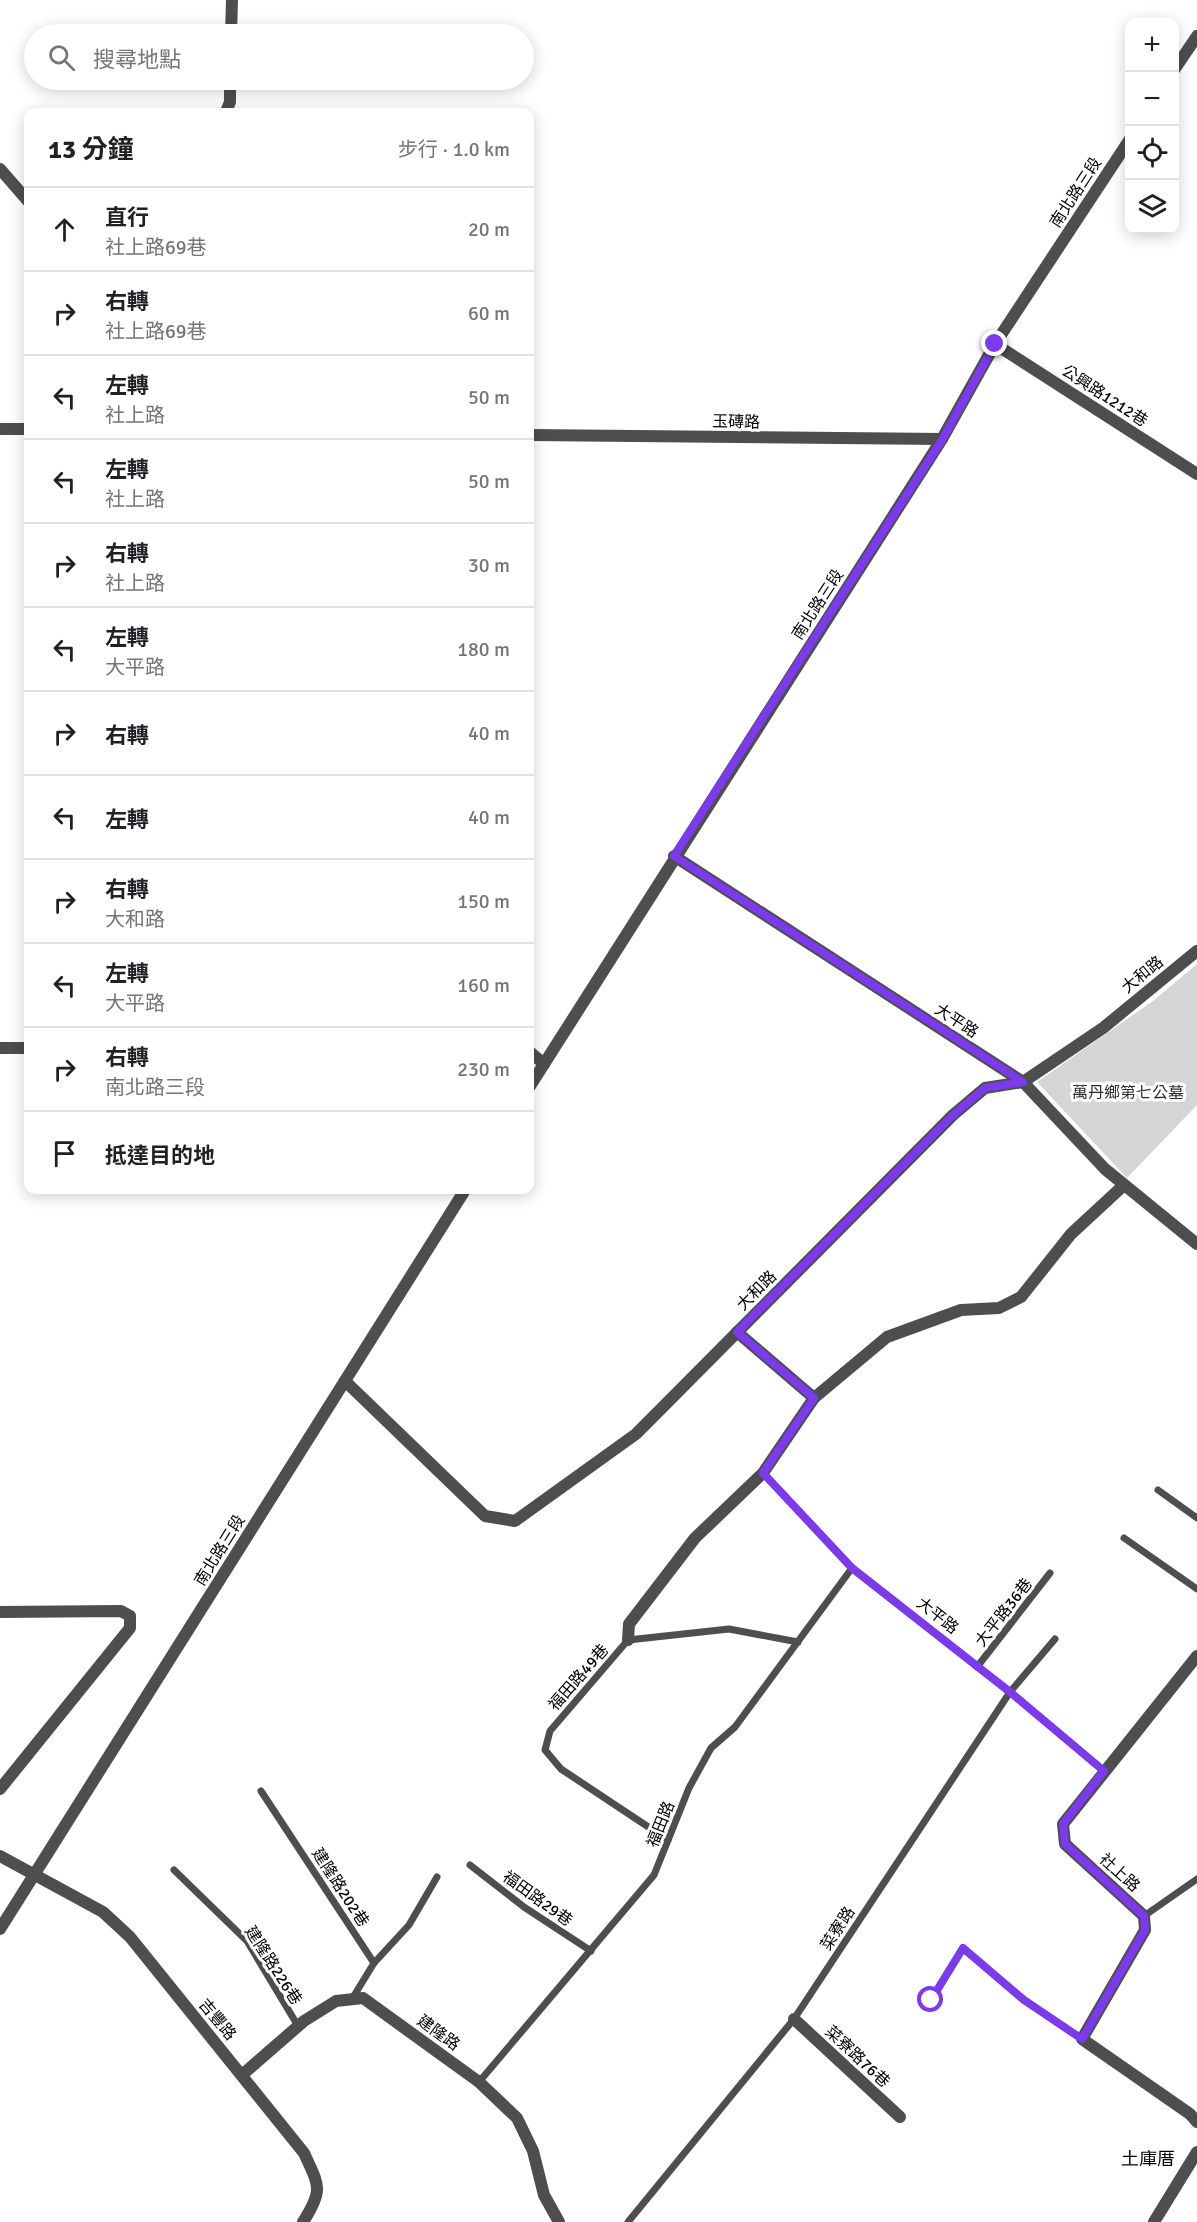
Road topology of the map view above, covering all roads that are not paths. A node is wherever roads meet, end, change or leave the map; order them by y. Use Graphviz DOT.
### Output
graph roads {
  1 [pos="232,0"];
  2 [pos="231,24"];
  3 [pos="1197,36"];
  4 [pos="1179,63"];
  5 [pos="230,90"];
  6 [pos="228,108"];
  7 [pos="1125,147"];
  8 [pos="0,169"];
  9 [pos="24,196"];
  10 [pos="995,344"];
  11 [pos="0,429"];
  12 [pos="24,429"];
  13 [pos="534,435"];
  14 [pos="942,440"];
  15 [pos="1197,474"];
  16 [pos="674,856"];
  17 [pos="1197,951"];
  18 [pos="0,1048"];
  19 [pos="24,1048"];
  20 [pos="534,1055"];
  21 [pos="544,1064"];
  22 [pos="534,1080"];
  23 [pos="1023,1082"];
  24 [pos="1125,1185"];
  25 [pos="462,1194"];
  26 [pos="1197,1244"];
  27 [pos="737,1332"];
  28 [pos="345,1381"];
  29 [pos="814,1398"];
  30 [pos="763,1473"];
  31 [pos="1158,1490"];
  32 [pos="1197,1518"];
  33 [pos="1124,1538"];
  34 [pos="852,1568"];
  35 [pos="1050,1573"];
  36 [pos="1197,1589"];
  37 [pos="0,1612"];
  38 [pos="1055,1639"];
  39 [pos="628,1640"];
  40 [pos="798,1641"];
  41 [pos="1197,1656"];
  42 [pos="977,1667"];
  43 [pos="1010,1692"];
  44 [pos="1104,1771"];
  45 [pos="0,1789"];
  46 [pos="261,1791"];
  47 [pos="668,1840"];
  48 [pos="0,1856"];
  49 [pos="470,1865"];
  50 [pos="174,1870"];
  51 [pos="34,1875"];
  52 [pos="436,1877"];
  53 [pos="1197,1879"];
  54 [pos="1144,1916"];
  55 [pos="0,1929"];
  56 [pos="591,1952"];
  57 [pos="374,1963"];
  58 [pos="352,1999"];
  59 [pos="931,2000"];
  60 [pos="794,2019"];
  61 [pos="298,2026"];
  62 [pos="1082,2039"];
  63 [pos="243,2074"];
  64 [pos="479,2082"];
  65 [pos="900,2117"];
  66 [pos="1197,2122"];
  67 [pos="1197,2152"];
  68 [pos="1193,2169"];
  69 [pos="303,2222"];
  70 [pos="559,2222"];
  71 [pos="628,2222"];
  72 [pos="1154,2222"];
  1 -- 2 [label="street"];
  3 -- 4 [label="street"];
  5 -- 6 [label="street"];
  7 -- 10 [label="street, 南北路三段"];
  8 -- 9 [label="street"];
  10 -- 14 [label="street, 南北路三段"];
  10 -- 15 [label="street, 公興路1212巷"];
  11 -- 12 [label="street"];
  13 -- 14 [label="street, 玉磚路"];
  14 -- 16 [label="street, 南北路三段"];
  16 -- 21 [label="street, 南北路三段"];
  16 -- 23 [label="street, 大平路"];
  17 -- 23 [label="street, 大和路"];
  18 -- 19 [label="street"];
  20 -- 21 [label="street"];
  21 -- 22 [label="street, 南北路三段"];
  23 -- 24 [label="street, 大平路"];
  23 -- 27 [label="street, 大和路"];
  24 -- 26 [label="street, 大平路"];
  24 -- 29 [label="street"];
  25 -- 28 [label="street, 南北路三段"];
  27 -- 28 [label="street, 大和路"];
  27 -- 29 [label="street"];
  28 -- 51 [label="street, 南北路三段"];
  29 -- 30 [label="street"];
  30 -- 34 [label="lane, 大平路"];
  30 -- 39 [label="street"];
  31 -- 32 [label="lane"];
  33 -- 36 [label="lane"];
  34 -- 40 [label="lane, 福田路"];
  34 -- 42 [label="lane, 大平路"];
  35 -- 42 [label="lane, 大平路36巷"];
  37 -- 45 [label="street"];
  38 -- 43 [label="lane, 菜寮路"];
  39 -- 40 [label="lane, 福田路49巷"];
  39 -- 47 [label="lane, 福田路49巷"];
  40 -- 47 [label="lane, 福田路"];
  41 -- 44 [label="street, 社上路"];
  42 -- 43 [label="lane, 大平路"];
  43 -- 44 [label="lane, 大平路"];
  43 -- 60 [label="lane, 菜寮路"];
  44 -- 54 [label="street, 社上路"];
  46 -- 57 [label="lane, 建隆路202巷"];
  47 -- 56 [label="lane, 福田路"];
  48 -- 51 [label="street, 吉豐路"];
  49 -- 56 [label="lane, 福田路29巷"];
  50 -- 61 [label="lane, 建隆路226巷"];
  51 -- 55 [label="street, 南北路三段"];
  51 -- 63 [label="street, 吉豐路"];
  52 -- 57 [label="lane"];
  53 -- 54 [label="lane"];
  54 -- 62 [label="street, 社上路"];
  56 -- 64 [label="lane, 福田路"];
  57 -- 58 [label="lane"];
  58 -- 61 [label="street"];
  58 -- 64 [label="street, 建隆路"];
  59 -- 62 [label="lane"];
  60 -- 65 [label="street, 菜寮路76巷"];
  60 -- 71 [label="lane, 菜寮路"];
  61 -- 63 [label="street"];
  62 -- 66 [label="street"];
  63 -- 69 [label="street, 吉豐路"];
  64 -- 70 [label="street, 建隆路"];
  67 -- 68 [label="street"];
  68 -- 72 [label="street"];
}
